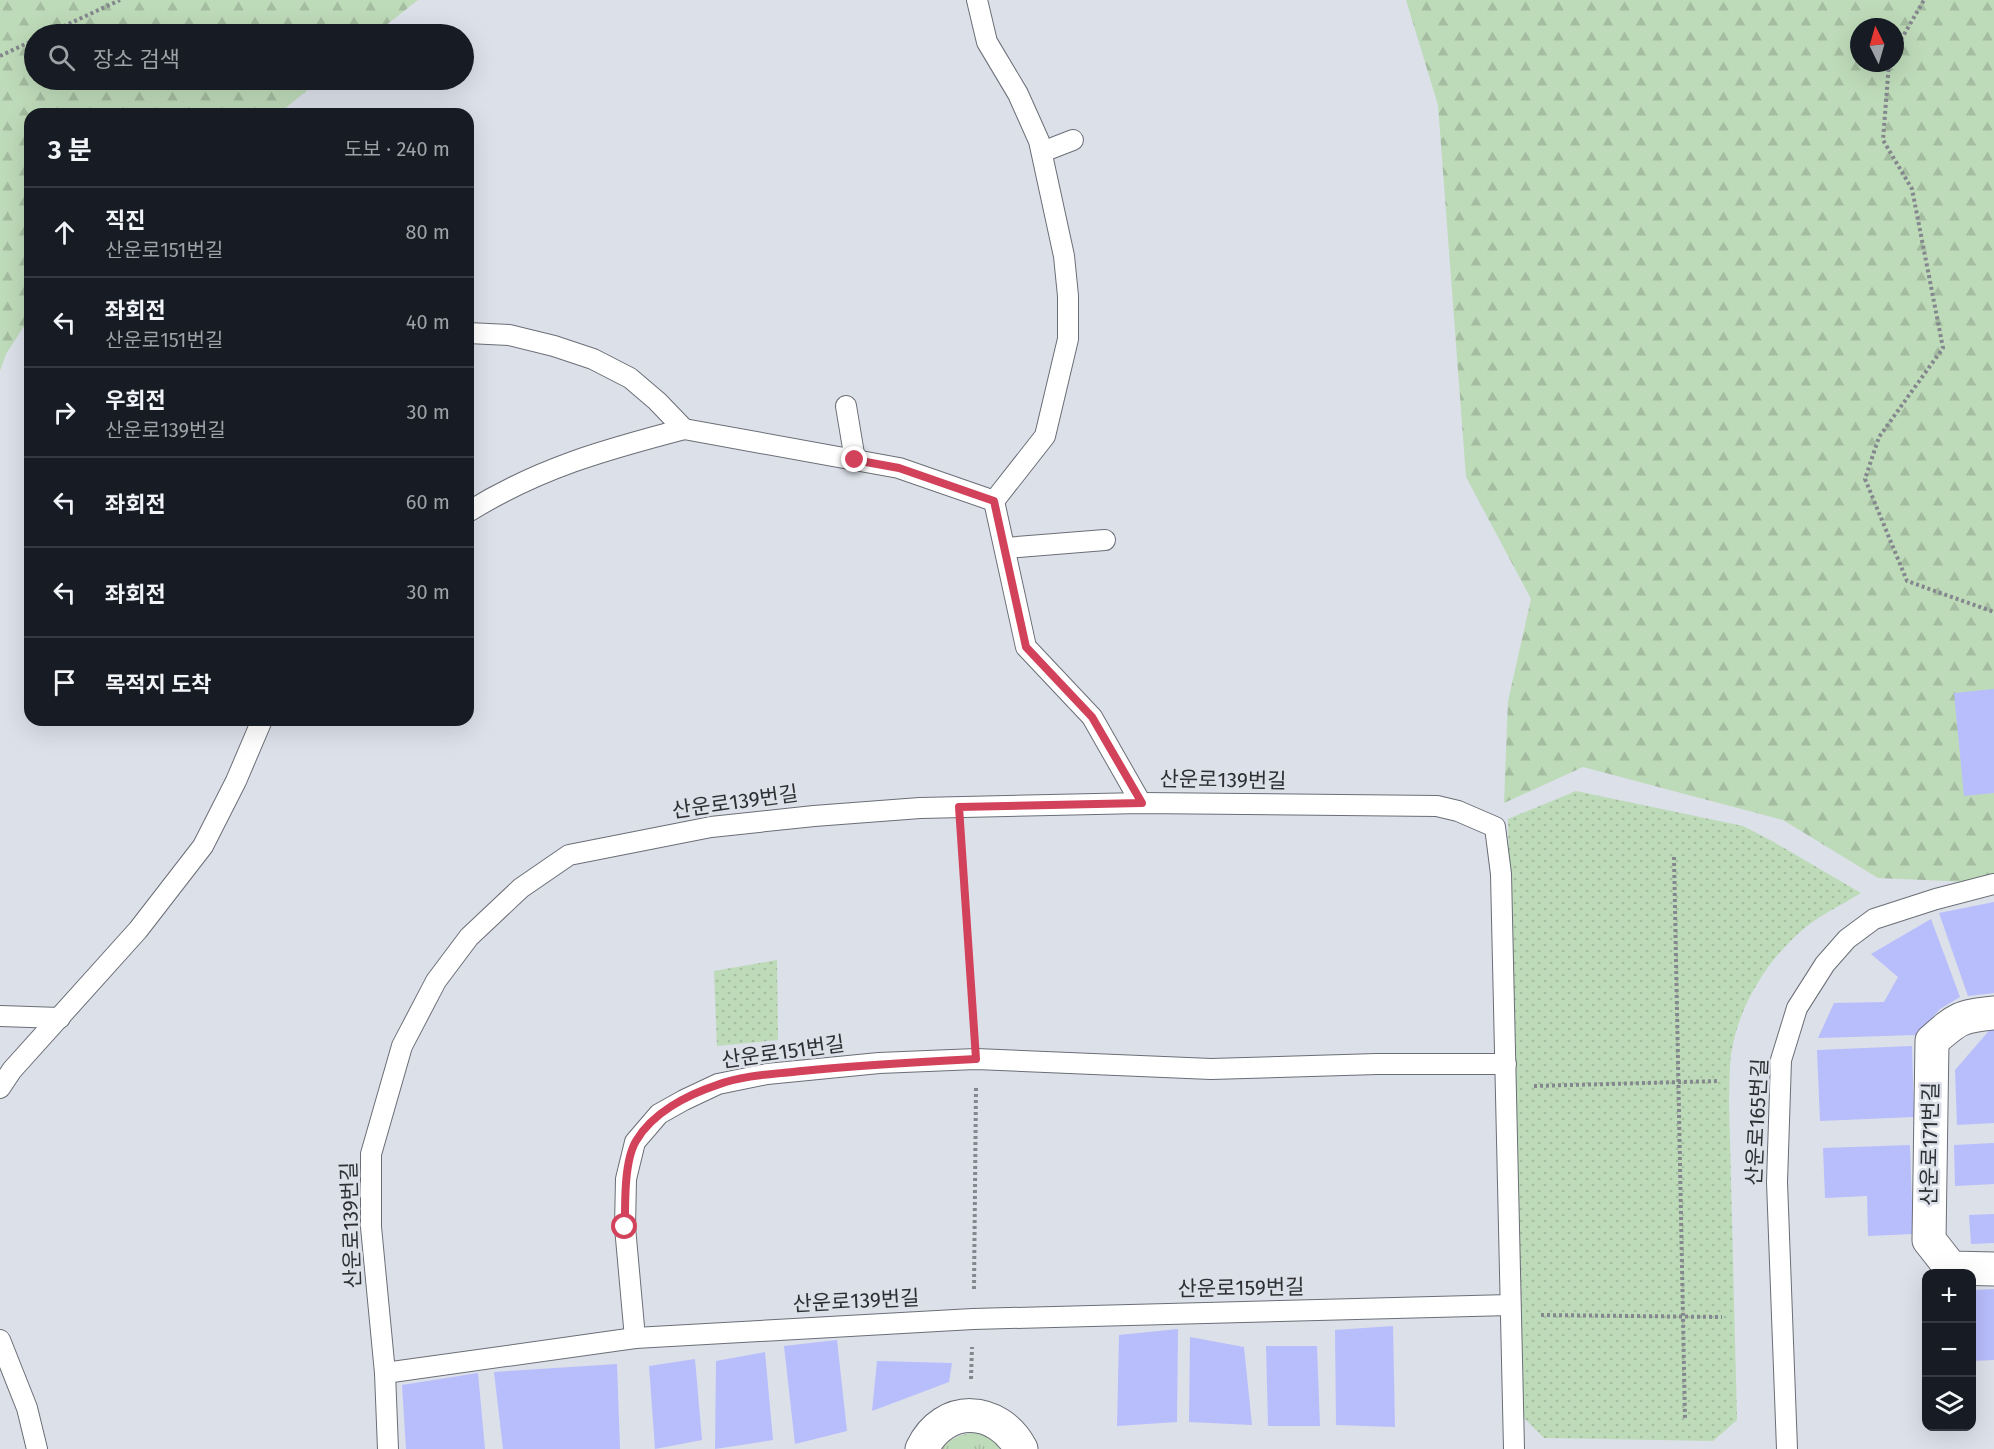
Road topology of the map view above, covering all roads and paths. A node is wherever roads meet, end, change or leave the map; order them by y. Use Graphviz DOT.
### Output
graph roads {
  1 [pos="120,0"];
  2 [pos="977,0"];
  3 [pos="1924,0"];
  4 [pos="68,24"];
  5 [pos="1904,34"];
  6 [pos="24,45"];
  7 [pos="0,56"];
  8 [pos="1888,72"];
  9 [pos="1073,140"];
  10 [pos="1042,152"];
  11 [pos="474,333"];
  12 [pos="846,406"];
  13 [pos="684,429"];
  14 [pos="855,460"];
  15 [pos="994,501"];
  16 [pos="474,509"];
  17 [pos="1105,540"];
  18 [pos="1005,548"];
  19 [pos="1994,612"];
  20 [pos="259,726"];
  21 [pos="1142,803"];
  22 [pos="959,807"];
  23 [pos="1674,857"];
  24 [pos="1994,884"];
  25 [pos="1994,1013"];
  26 [pos="0,1016"];
  27 [pos="60,1018"];
  28 [pos="976,1059"];
  29 [pos="1506,1064"];
  30 [pos="1719,1082"];
  31 [pos="1677,1083"];
  32 [pos="1524,1086"];
  33 [pos="0,1088"];
  34 [pos="1994,1269"];
  35 [pos="1510,1305"];
  36 [pos="1540,1315"];
  37 [pos="1683,1316"];
  38 [pos="1722,1317"];
  39 [pos="973,1319"];
  40 [pos="635,1338"];
  41 [pos="0,1340"];
  42 [pos="385,1373"];
  43 [pos="970,1416"];
  44 [pos="1685,1419"];
  45 [pos="37,1449"];
  46 [pos="388,1449"];
  47 [pos="922,1449"];
  48 [pos="1021,1449"];
  49 [pos="1514,1449"];
  50 [pos="1787,1449"];
  1 -- 4 [label="path"];
  2 -- 10 [label="lane"];
  3 -- 5 [label="path"];
  6 -- 7 [label="path"];
  8 -- 19 [label="path"];
  9 -- 10 [label="lane"];
  10 -- 15 [label="lane"];
  11 -- 13 [label="lane"];
  12 -- 14 [label="lane"];
  13 -- 14 [label="lane"];
  13 -- 16 [label="lane"];
  14 -- 15 [label="lane"];
  15 -- 18 [label="lane"];
  17 -- 18 [label="lane"];
  18 -- 21 [label="lane"];
  20 -- 27 [label="lane"];
  21 -- 22 [label="lane, 산운로139번길"];
  21 -- 29 [label="lane, 산운로139번길"];
  22 -- 28 [label="path"];
  22 -- 42 [label="lane, 산운로139번길"];
  23 -- 31 [label="path"];
  24 -- 50 [label="lane, 산운로165번길"];
  25 -- 34 [label="street, 산운로171번길"];
  26 -- 27 [label="lane"];
  27 -- 33 [label="lane"];
  28 -- 29 [label="lane"];
  28 -- 39 [label="path"];
  28 -- 40 [label="lane, 산운로151번길"];
  29 -- 35 [label="lane"];
  30 -- 31 [label="path"];
  31 -- 32 [label="path"];
  31 -- 37 [label="path"];
  35 -- 39 [label="lane, 산운로159번길"];
  35 -- 49 [label="lane"];
  36 -- 37 [label="path"];
  37 -- 38 [label="path"];
  37 -- 44 [label="path"];
  39 -- 40 [label="lane, 산운로139번길"];
  39 -- 43 [label="path"];
  40 -- 42 [label="lane, 산운로139번길"];
  41 -- 45 [label="lane"];
  42 -- 46 [label="lane, 산운로139번길"];
  43 -- 47 [label="street"];
  43 -- 48 [label="street"];
}
